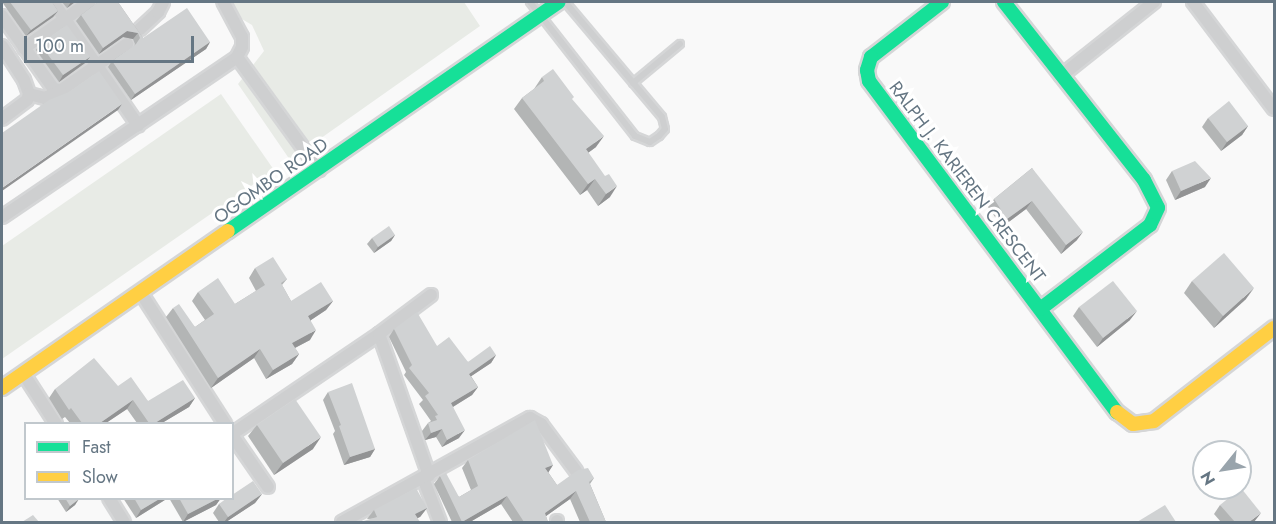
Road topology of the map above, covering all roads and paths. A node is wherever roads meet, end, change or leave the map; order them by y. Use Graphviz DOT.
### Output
graph roads {
  1 [pos="54,2"];
  2 [pos="89,2"];
  3 [pos="163,2"];
  4 [pos="223,2"];
  5 [pos="530,2"];
  6 [pos="560,2"];
  7 [pos="565,2"];
  8 [pos="942,2"];
  9 [pos="1004,2"];
  10 [pos="1154,2"];
  11 [pos="1193,2"];
  12 [pos="541,14"];
  13 [pos="2,16"];
  14 [pos="65,18"];
  15 [pos="140,29"];
  16 [pos="127,44"];
  17 [pos="680,44"];
  18 [pos="2,46"];
  19 [pos="24,48"];
  20 [pos="237,57"];
  21 [pos="97,66"];
  22 [pos="1061,75"];
  23 [pos="633,83"];
  24 [pos="60,90"];
  25 [pos="29,94"];
  26 [pos="1275,109"];
  27 [pos="2,119"];
  28 [pos="138,125"];
  29 [pos="319,170"];
  30 [pos="2,217"];
  31 [pos="141,293"];
  32 [pos="431,295"];
  33 [pos="1040,309"];
  34 [pos="1275,328"];
  35 [pos="379,334"];
  36 [pos="23,373"];
  37 [pos="2,388"];
  38 [pos="55,422"];
  39 [pos="224,422"];
  40 [pos="234,434"];
  41 [pos="234,438"];
  42 [pos="576,471"];
  43 [pos="426,477"];
  44 [pos="268,487"];
  45 [pos="110,500"];
  46 [pos="124,522"];
  47 [pos="342,522"];
  48 [pos="440,522"];
  1 -- 14 [label="street"];
  2 -- 14 [label="street"];
  3 -- 15 [label="street"];
  4 -- 20 [label="street"];
  5 -- 12 [label="lane"];
  6 -- 12 [label="street, OGOMBO ROAD"];
  7 -- 23 [label="lane"];
  8 -- 33 [label="street, RALPH J. KARIEREN CRESCENT"];
  9 -- 22 [label="street, RALPH J. KARIEREN CRESCENT"];
  10 -- 22 [label="street"];
  11 -- 26 [label="street"];
  12 -- 23 [label="lane"];
  12 -- 29 [label="street, OGOMBO ROAD"];
  13 -- 19 [label="street"];
  14 -- 19 [label="street"];
  14 -- 21 [label="street"];
  16 -- 21 [label="street"];
  17 -- 23 [label="lane"];
  18 -- 25 [label="street"];
  19 -- 24 [label="street"];
  20 -- 28 [label="street"];
  20 -- 29 [label="street"];
  21 -- 24 [label="street"];
  21 -- 28 [label="street"];
  22 -- 33 [label="street, RALPH J. KARIEREN CRESCENT"];
  24 -- 25 [label="street"];
  25 -- 27 [label="street"];
  28 -- 30 [label="street"];
  29 -- 31 [label="street, OGOMBO ROAD"];
  31 -- 36 [label="street, OGOMBO ROAD"];
  31 -- 39 [label="street"];
  32 -- 35 [label="street"];
  33 -- 34 [label="street, RALPH J. KARIEREN CRESCENT"];
  35 -- 40 [label="street"];
  35 -- 43 [label="street"];
  36 -- 37 [label="street, OGOMBO ROAD"];
  36 -- 38 [label="street"];
  41 -- 44 [label="street"];
  42 -- 43 [label="street"];
  43 -- 47 [label="street"];
  43 -- 48 [label="street"];
  45 -- 46 [label="street"];
}
